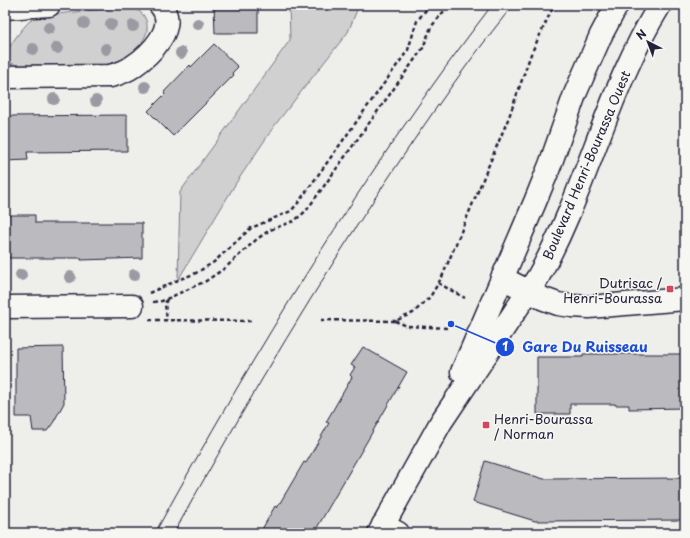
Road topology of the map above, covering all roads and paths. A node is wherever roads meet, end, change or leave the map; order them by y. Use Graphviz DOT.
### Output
graph roads {
  1 [pos="49,5"];
  2 [pos="160,5"];
  3 [pos="430,5"];
  4 [pos="449,5"];
  5 [pos="554,5"];
  6 [pos="617,5"];
  7 [pos="660,5"];
  8 [pos="8,12"];
  9 [pos="5,77"];
  10 [pos="502,278"];
  11 [pos="438,283"];
  12 [pos="528,292"];
  13 [pos="167,298"];
  14 [pos="465,298"];
  15 [pos="685,299"];
  16 [pos="132,306"];
  17 [pos="5,307"];
  18 [pos="167,320"];
  19 [pos="320,320"];
  20 [pos="253,321"];
  21 [pos="395,321"];
  22 [pos="448,328"];
  23 [pos="441,422"];
  24 [pos="387,530"];
  1 -- 8 [label="main road"];
  2 -- 9 [label="main road"];
  3 -- 16 [label="path"];
  4 -- 13 [label="path"];
  5 -- 11 [label="path"];
  6 -- 10 [label="main road, Boulevard Henri-Bourassa Ouest"];
  7 -- 12 [label="main road, Boulevard Henri-Bourassa Ouest"];
  10 -- 12 [label="main road"];
  10 -- 23 [label="main road, Boulevard Henri-Bourassa Ouest"];
  11 -- 14 [label="path"];
  11 -- 21 [label="path"];
  12 -- 15 [label="main road"];
  12 -- 23 [label="main road, Boulevard Henri-Bourassa Ouest"];
  13 -- 16 [label="path"];
  13 -- 18 [label="path"];
  16 -- 17 [label="main road"];
  16 -- 18 [label="path"];
  18 -- 20 [label="path"];
  19 -- 21 [label="path"];
  21 -- 22 [label="path"];
  23 -- 24 [label="main road, Boulevard Henri-Bourassa Ouest"];
}
